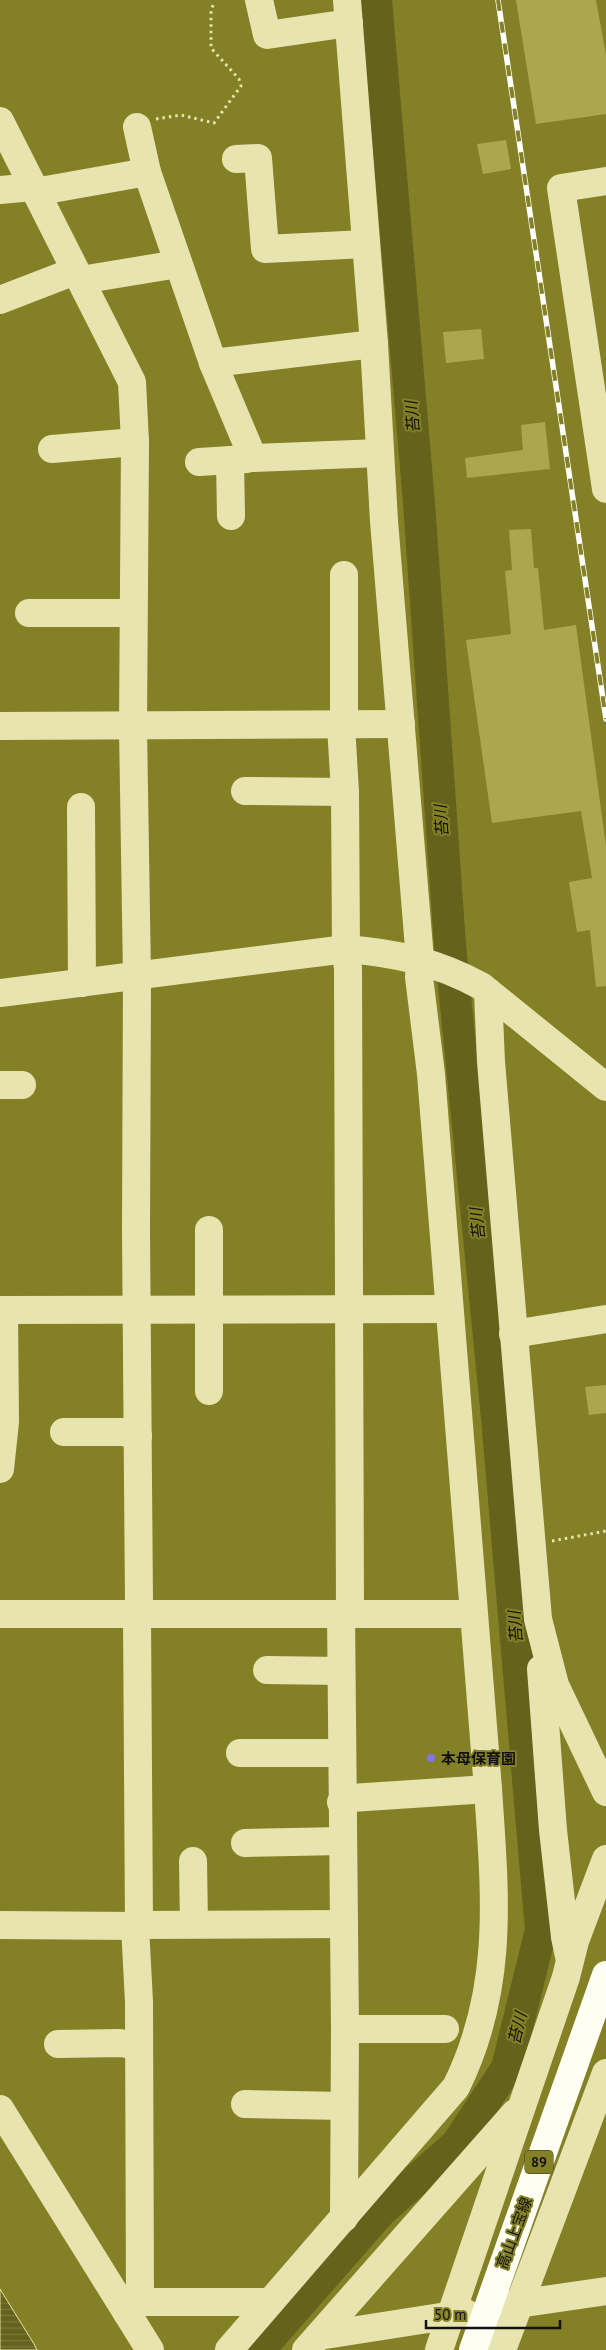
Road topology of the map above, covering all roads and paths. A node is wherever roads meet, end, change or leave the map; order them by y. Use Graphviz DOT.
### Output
graph roads {
  1 [pos="259,0"];
  2 [pos="214,3"];
  3 [pos="348,12"];
  4 [pos="0,121"];
  5 [pos="137,127"];
  6 [pos="236,159"];
  7 [pos="147,172"];
  8 [pos="606,182"];
  9 [pos="0,190"];
  10 [pos="34,190"];
  11 [pos="365,244"];
  12 [pos="178,264"];
  13 [pos="78,276"];
  14 [pos="0,300"];
  15 [pos="374,344"];
  16 [pos="213,364"];
  17 [pos="135,442"];
  18 [pos="52,449"];
  19 [pos="380,453"];
  20 [pos="242,459"];
  21 [pos="198,462"];
  22 [pos="606,489"];
  23 [pos="231,516"];
  24 [pos="344,575"];
  25 [pos="29,613"];
  26 [pos="133,613"];
  27 [pos="401,724"];
  28 [pos="0,726"];
  29 [pos="342,726"];
  30 [pos="133,727"];
  31 [pos="245,791"];
  32 [pos="345,792"];
  33 [pos="81,807"];
  34 [pos="346,949"];
  35 [pos="423,961"];
  36 [pos="137,976"];
  37 [pos="82,982"];
  38 [pos="485,989"];
  39 [pos="0,993"];
  40 [pos="606,1086"];
  41 [pos="209,1230"];
  42 [pos="449,1309"];
  43 [pos="2,1310"];
  44 [pos="138,1310"];
  45 [pos="208,1310"];
  46 [pos="348,1310"];
  47 [pos="606,1319"];
  48 [pos="513,1334"];
  49 [pos="209,1391"];
  50 [pos="64,1432"];
  51 [pos="138,1436"];
  52 [pos="0,1469"];
  53 [pos="606,1531"];
  54 [pos="532,1545"];
  55 [pos="345,1613"];
  56 [pos="0,1614"];
  57 [pos="473,1614"];
  58 [pos="137,1615"];
  59 [pos="538,1619"];
  60 [pos="267,1670"];
  61 [pos="340,1671"];
  62 [pos="240,1753"];
  63 [pos="341,1753"];
  64 [pos="488,1789"];
  65 [pos="606,1792"];
  66 [pos="341,1802"];
  67 [pos="342,1842"];
  68 [pos="245,1843"];
  69 [pos="606,1859"];
  70 [pos="193,1861"];
  71 [pos="194,1924"];
  72 [pos="344,1924"];
  73 [pos="0,1925"];
  74 [pos="137,1925"];
  75 [pos="570,1960"];
  76 [pos="606,1974"];
  77 [pos="345,2029"];
  78 [pos="445,2029"];
  79 [pos="58,2044"];
  80 [pos="139,2046"];
  81 [pos="606,2073"];
  82 [pos="523,2103"];
  83 [pos="245,2104"];
  84 [pos="343,2106"];
  85 [pos="0,2108"];
  86 [pos="344,2218"];
  87 [pos="606,2291"];
  88 [pos="270,2302"];
  89 [pos="510,2305"];
  90 [pos="133,2308"];
  91 [pos="460,2314"];
  92 [pos="312,2343"];
  93 [pos="150,2350"];
  94 [pos="229,2350"];
  95 [pos="439,2350"];
  96 [pos="473,2350"];
  97 [pos="502,2350"];
  1 -- 3 [label="street"];
  2 -- 5 [label="path"];
  3 -- 11 [label="street"];
  4 -- 10 [label="street"];
  5 -- 7 [label="street"];
  6 -- 11 [label="street"];
  7 -- 10 [label="street"];
  7 -- 12 [label="street"];
  8 -- 22 [label="street"];
  9 -- 10 [label="street"];
  10 -- 13 [label="street"];
  11 -- 15 [label="street"];
  12 -- 13 [label="street"];
  12 -- 16 [label="street"];
  13 -- 14 [label="street"];
  13 -- 17 [label="street"];
  15 -- 16 [label="street"];
  15 -- 19 [label="street"];
  16 -- 20 [label="street"];
  17 -- 18 [label="street"];
  17 -- 26 [label="street"];
  19 -- 20 [label="street"];
  19 -- 27 [label="street"];
  20 -- 21 [label="street"];
  20 -- 23 [label="street"];
  24 -- 29 [label="street"];
  25 -- 26 [label="street"];
  26 -- 30 [label="street"];
  27 -- 29 [label="street"];
  27 -- 35 [label="street"];
  28 -- 30 [label="street"];
  29 -- 30 [label="street"];
  29 -- 32 [label="street"];
  30 -- 36 [label="street"];
  31 -- 32 [label="street"];
  32 -- 34 [label="street"];
  33 -- 37 [label="street"];
  34 -- 35 [label="street"];
  34 -- 36 [label="street"];
  34 -- 46 [label="street"];
  35 -- 38 [label="street"];
  35 -- 42 [label="street"];
  36 -- 37 [label="street"];
  36 -- 44 [label="street"];
  37 -- 39 [label="street"];
  38 -- 40 [label="street"];
  38 -- 48 [label="street"];
  41 -- 45 [label="street"];
  42 -- 46 [label="street"];
  42 -- 57 [label="street"];
  43 -- 44 [label="street"];
  43 -- 52 [label="street"];
  44 -- 45 [label="street"];
  44 -- 51 [label="street"];
  45 -- 46 [label="street"];
  45 -- 49 [label="street"];
  46 -- 55 [label="street"];
  47 -- 48 [label="street"];
  48 -- 54 [label="street"];
  50 -- 51 [label="street"];
  51 -- 58 [label="street"];
  53 -- 54 [label="path"];
  54 -- 59 [label="street"];
  55 -- 57 [label="street"];
  55 -- 58 [label="street"];
  55 -- 61 [label="street"];
  56 -- 58 [label="street"];
  57 -- 64 [label="street"];
  58 -- 74 [label="street"];
  59 -- 65 [label="street"];
  59 -- 75 [label="street"];
  60 -- 61 [label="street"];
  61 -- 63 [label="street"];
  62 -- 63 [label="street"];
  63 -- 66 [label="street"];
  64 -- 66 [label="street"];
  64 -- 86 [label="street"];
  66 -- 67 [label="street"];
  67 -- 68 [label="street"];
  67 -- 72 [label="street"];
  69 -- 75 [label="street"];
  70 -- 71 [label="street"];
  71 -- 72 [label="street"];
  71 -- 74 [label="street"];
  72 -- 77 [label="street"];
  73 -- 74 [label="street"];
  74 -- 80 [label="street"];
  75 -- 82 [label="street"];
  76 -- 96 [label="main road, 高山上宝線 / 89, bridge"];
  77 -- 78 [label="street"];
  77 -- 84 [label="street"];
  79 -- 80 [label="street"];
  80 -- 90 [label="street"];
  81 -- 89 [label="street"];
  82 -- 91 [label="street"];
  82 -- 92 [label="street"];
  83 -- 84 [label="street"];
  84 -- 86 [label="street"];
  85 -- 90 [label="street"];
  86 -- 88 [label="street"];
  87 -- 89 [label="street"];
  88 -- 90 [label="street"];
  88 -- 94 [label="street"];
  89 -- 97 [label="street"];
  90 -- 93 [label="street"];
  91 -- 92 [label="street"];
  91 -- 95 [label="street"];
}
